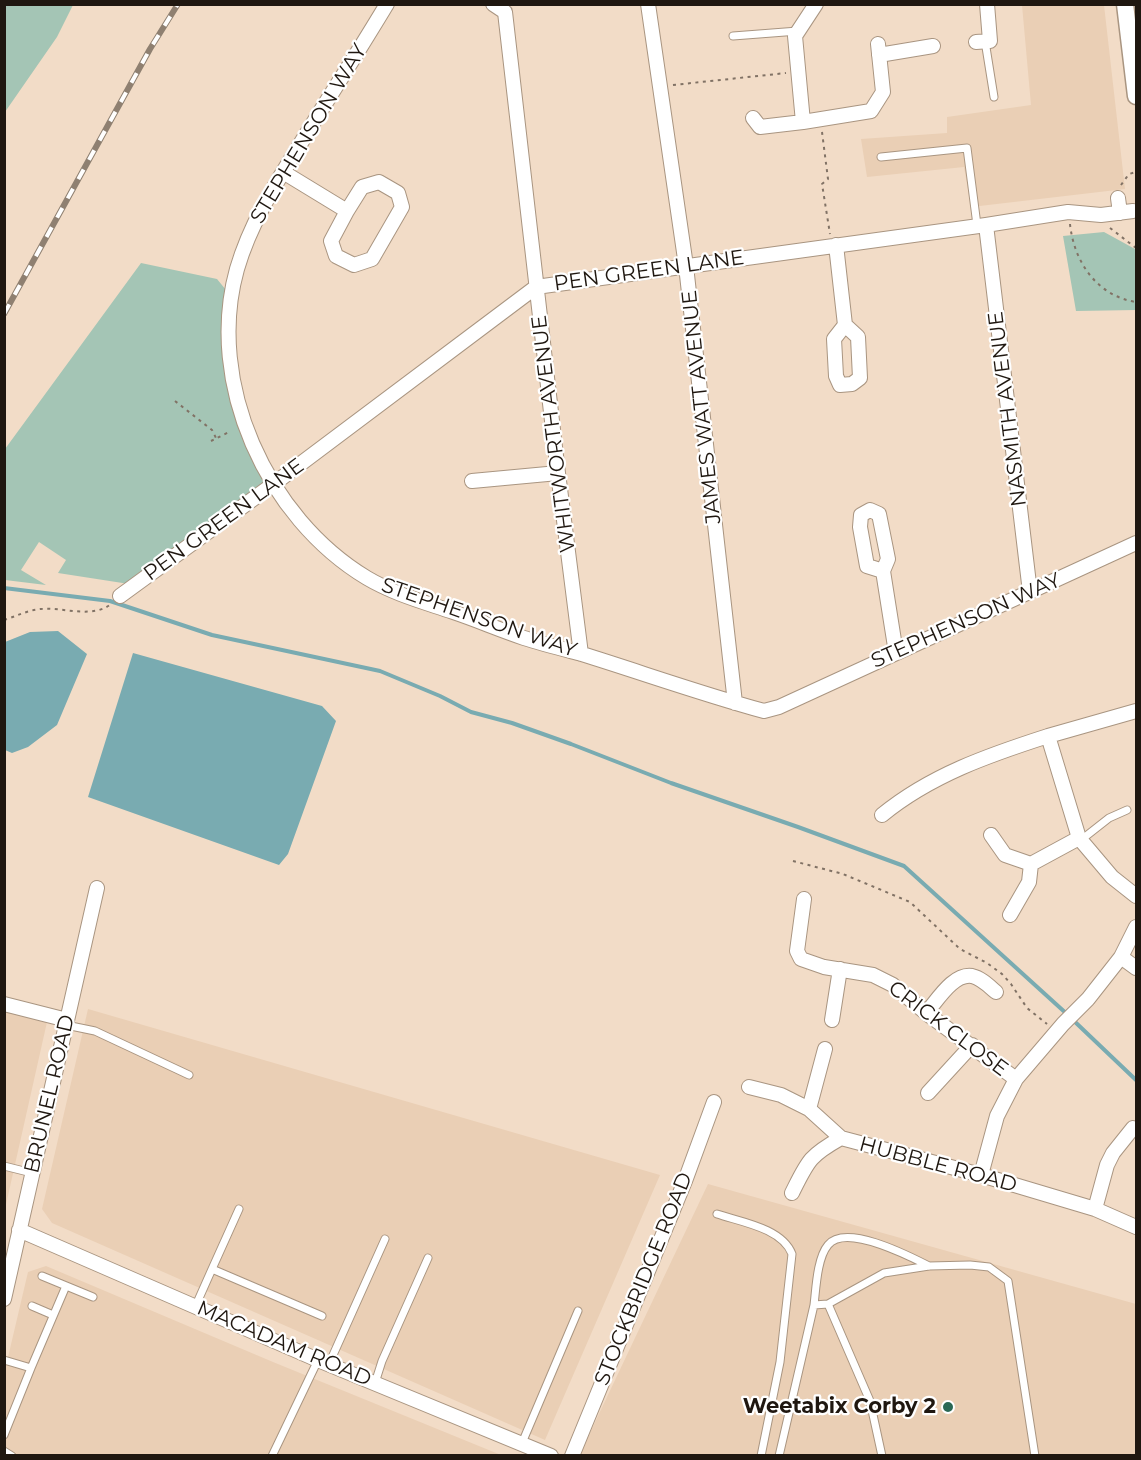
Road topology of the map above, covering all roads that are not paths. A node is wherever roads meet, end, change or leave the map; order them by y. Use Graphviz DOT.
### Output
graph roads {
  1 [pos="387,4"];
  2 [pos="493,4"];
  3 [pos="648,4"];
  4 [pos="816,4"];
  5 [pos="987,4"];
  6 [pos="1125,4"];
  7 [pos="798,32"];
  8 [pos="733,36"];
  9 [pos="1004,40"];
  10 [pos="984,42"];
  11 [pos="933,46"];
  12 [pos="1137,96"];
  13 [pos="994,97"];
  14 [pos="753,118"];
  15 [pos="803,122"];
  16 [pos="881,157"];
  17 [pos="283,172"];
  18 [pos="1118,198"];
  19 [pos="347,211"];
  20 [pos="982,225"];
  21 [pos="833,241"];
  22 [pos="686,266"];
  23 [pos="536,287"];
  24 [pos="845,325"];
  25 [pos="558,473"];
  26 [pos="472,481"];
  27 [pos="275,483"];
  28 [pos="1137,543"];
  29 [pos="883,571"];
  30 [pos="1030,592"];
  31 [pos="120,596"];
  32 [pos="896,653"];
  33 [pos="581,654"];
  34 [pos="735,703"];
  35 [pos="1137,711"];
  36 [pos="1048,736"];
  37 [pos="1127,810"];
  38 [pos="882,815"];
  39 [pos="991,835"];
  40 [pos="1080,839"];
  41 [pos="1031,864"];
  42 [pos="97,888"];
  43 [pos="1137,897"];
  44 [pos="804,899"];
  45 [pos="1010,915"];
  46 [pos="1137,927"];
  47 [pos="1121,957"];
  48 [pos="1137,968"];
  49 [pos="840,969"];
  50 [pos="996,992"];
  51 [pos="4,1004"];
  52 [pos="926,1013"];
  53 [pos="832,1020"];
  54 [pos="67,1022"];
  55 [pos="972,1045"];
  56 [pos="825,1049"];
  57 [pos="189,1075"];
  58 [pos="1016,1079"];
  59 [pos="749,1088"];
  60 [pos="928,1093"];
  61 [pos="714,1102"];
  62 [pos="809,1109"];
  63 [pos="1133,1128"];
  64 [pos="841,1138"];
  65 [pos="4,1166"];
  66 [pos="32,1173"];
  67 [pos="981,1175"];
  68 [pos="792,1193"];
  69 [pos="239,1209"];
  70 [pos="1095,1209"];
  71 [pos="717,1214"];
  72 [pos="1137,1227"];
  73 [pos="19,1230"];
  74 [pos="385,1239"];
  75 [pos="428,1258"];
  76 [pos="929,1266"];
  77 [pos="212,1269"];
  78 [pos="42,1276"];
  79 [pos="66,1286"];
  80 [pos="93,1297"];
  81 [pos="4,1299"];
  82 [pos="828,1304"];
  83 [pos="32,1305"];
  84 [pos="196,1305"];
  85 [pos="814,1305"];
  86 [pos="578,1311"];
  87 [pos="54,1315"];
  88 [pos="322,1316"];
  89 [pos="4,1359"];
  90 [pos="324,1362"];
  91 [pos="31,1368"];
  92 [pos="375,1383"];
  93 [pos="4,1435"];
  94 [pos="522,1443"];
  95 [pos="4,1451"];
  96 [pos="12,1455"];
  97 [pos="272,1455"];
  98 [pos="551,1455"];
  99 [pos="572,1455"];
  100 [pos="761,1455"];
  101 [pos="779,1455"];
  102 [pos="882,1455"];
  103 [pos="1035,1455"];
  1 -- 17 [label="street, STEPHENSON WAY"];
  2 -- 23 [label="street, WHITWORTH AVENUE"];
  3 -- 22 [label="street, JAMES WATT AVENUE"];
  4 -- 7 [label="street"];
  5 -- 10 [label="street"];
  6 -- 12 [label="street"];
  7 -- 8 [label="lane"];
  7 -- 15 [label="street"];
  9 -- 10 [label="street"];
  10 -- 13 [label="lane"];
  11 -- 15 [label="street"];
  14 -- 15 [label="street"];
  16 -- 20 [label="lane"];
  17 -- 19 [label="street"];
  17 -- 27 [label="street, STEPHENSON WAY"];
  18 -- 20 [label="street, PEN GREEN LANE"];
  19 -- 19 [label="street"];
  20 -- 21 [label="street, PEN GREEN LANE"];
  20 -- 30 [label="street, NASMITH AVENUE"];
  21 -- 22 [label="street, PEN GREEN LANE"];
  21 -- 24 [label="street"];
  22 -- 23 [label="street, PEN GREEN LANE"];
  22 -- 34 [label="street, JAMES WATT AVENUE"];
  23 -- 25 [label="street, WHITWORTH AVENUE"];
  23 -- 27 [label="street, PEN GREEN LANE"];
  25 -- 26 [label="street"];
  25 -- 33 [label="street, WHITWORTH AVENUE"];
  27 -- 31 [label="street, PEN GREEN LANE"];
  27 -- 33 [label="street, STEPHENSON WAY"];
  28 -- 30 [label="street, STEPHENSON WAY"];
  29 -- 32 [label="street"];
  30 -- 32 [label="street, STEPHENSON WAY"];
  32 -- 34 [label="street, STEPHENSON WAY"];
  33 -- 34 [label="street, STEPHENSON WAY"];
  35 -- 36 [label="street"];
  36 -- 38 [label="street"];
  36 -- 40 [label="street"];
  37 -- 40 [label="lane"];
  39 -- 41 [label="street"];
  40 -- 41 [label="street"];
  40 -- 43 [label="street"];
  41 -- 45 [label="street"];
  42 -- 54 [label="street, BRUNEL ROAD"];
  44 -- 49 [label="street, CRICK CLOSE"];
  46 -- 47 [label="street"];
  47 -- 48 [label="street"];
  47 -- 58 [label="street"];
  49 -- 52 [label="street, CRICK CLOSE"];
  49 -- 53 [label="street"];
  50 -- 52 [label="street"];
  51 -- 54 [label="street"];
  52 -- 55 [label="street, CRICK CLOSE"];
  54 -- 57 [label="lane"];
  54 -- 66 [label="street, BRUNEL ROAD"];
  55 -- 58 [label="street, CRICK CLOSE"];
  55 -- 60 [label="street"];
  56 -- 62 [label="street"];
  58 -- 67 [label="street"];
  59 -- 62 [label="street, HUBBLE ROAD"];
  61 -- 99 [label="street, STOCKBRIDGE ROAD"];
  62 -- 64 [label="street, HUBBLE ROAD"];
  63 -- 70 [label="street"];
  64 -- 67 [label="street, HUBBLE ROAD"];
  64 -- 68 [label="street"];
  65 -- 66 [label="lane"];
  66 -- 73 [label="street, BRUNEL ROAD"];
  67 -- 70 [label="street, HUBBLE ROAD"];
  69 -- 77 [label="lane"];
  70 -- 72 [label="street, HUBBLE ROAD"];
  71 -- 100 [label="lane"];
  73 -- 81 [label="street, BRUNEL ROAD"];
  73 -- 84 [label="street, MACADAM ROAD"];
  74 -- 90 [label="lane"];
  75 -- 92 [label="lane"];
  76 -- 82 [label="lane"];
  76 -- 85 [label="lane"];
  76 -- 103 [label="lane"];
  77 -- 84 [label="lane"];
  77 -- 88 [label="lane"];
  78 -- 79 [label="lane"];
  79 -- 80 [label="lane"];
  79 -- 87 [label="lane"];
  82 -- 85 [label="lane"];
  82 -- 102 [label="lane"];
  83 -- 87 [label="lane"];
  84 -- 90 [label="street, MACADAM ROAD"];
  85 -- 101 [label="lane"];
  86 -- 94 [label="lane"];
  87 -- 91 [label="lane"];
  89 -- 91 [label="lane"];
  90 -- 92 [label="street, MACADAM ROAD"];
  90 -- 97 [label="lane"];
  91 -- 93 [label="lane"];
  92 -- 94 [label="street, MACADAM ROAD"];
  94 -- 98 [label="street, MACADAM ROAD"];
  95 -- 96 [label="lane"];
}
